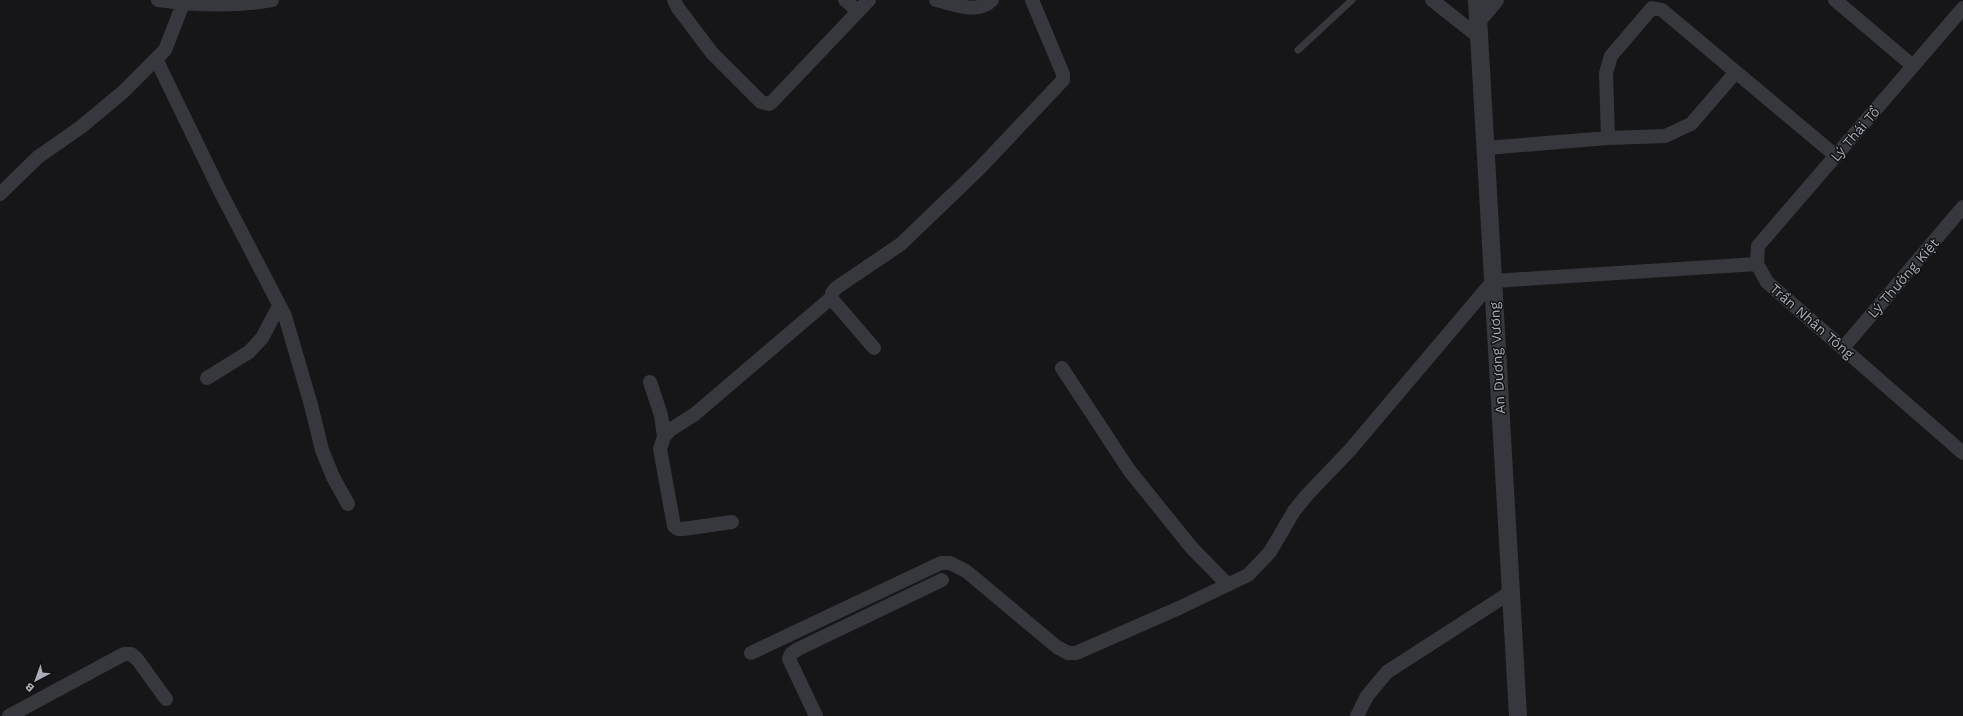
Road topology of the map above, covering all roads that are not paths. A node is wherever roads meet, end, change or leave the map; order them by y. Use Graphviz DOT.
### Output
graph roads {
  1 [pos="158,0"];
  2 [pos="272,0"];
  3 [pos="674,0"];
  4 [pos="845,0"];
  5 [pos="869,0"];
  6 [pos="936,0"];
  7 [pos="992,0"];
  8 [pos="1032,0"];
  9 [pos="1352,0"];
  10 [pos="1432,0"];
  11 [pos="1477,0"];
  12 [pos="1495,0"];
  13 [pos="1835,0"];
  14 [pos="183,4"];
  15 [pos="1661,4"];
  16 [pos="1963,8"];
  17 [pos="858,11"];
  18 [pos="1478,29"];
  19 [pos="1298,50"];
  20 [pos="156,59"];
  21 [pos="1913,66"];
  22 [pos="1736,72"];
  23 [pos="1608,138"];
  24 [pos="1486,148"];
  25 [pos="1836,156"];
  26 [pos="0,194"];
  27 [pos="1963,207"];
  28 [pos="1757,264"];
  29 [pos="1493,281"];
  30 [pos="831,298"];
  31 [pos="279,306"];
  32 [pos="874,348"];
  33 [pos="1842,348"];
  34 [pos="1062,368"];
  35 [pos="207,378"];
  36 [pos="650,382"];
  37 [pos="664,437"];
  38 [pos="1963,453"];
  39 [pos="348,504"];
  40 [pos="732,522"];
  41 [pos="942,580"];
  42 [pos="1227,584"];
  43 [pos="1511,592"];
  44 [pos="751,653"];
  45 [pos="166,699"];
  46 [pos="9,716"];
  47 [pos="816,716"];
  48 [pos="1357,716"];
  49 [pos="1518,716"];
  1 -- 14 [label="street"];
  2 -- 14 [label="street"];
  3 -- 17 [label="street"];
  4 -- 17 [label="street"];
  5 -- 17 [label="street"];
  6 -- 7 [label="street"];
  8 -- 30 [label="street"];
  9 -- 19 [label="lane"];
  10 -- 18 [label="street"];
  11 -- 18 [label="street, An Dương Vương"];
  12 -- 18 [label="street"];
  13 -- 21 [label="street"];
  14 -- 20 [label="street"];
  15 -- 22 [label="street"];
  15 -- 23 [label="street"];
  16 -- 21 [label="street, Lý Thái Tổ"];
  18 -- 24 [label="street, An Dương Vương"];
  20 -- 26 [label="street"];
  20 -- 31 [label="street"];
  21 -- 25 [label="street, Lý Thái Tổ"];
  22 -- 23 [label="street"];
  22 -- 25 [label="street"];
  23 -- 24 [label="street"];
  24 -- 29 [label="street, An Dương Vương"];
  25 -- 28 [label="street, Lý Thái Tổ"];
  27 -- 33 [label="street, Lý Thường Kiệt"];
  28 -- 29 [label="street"];
  28 -- 33 [label="street, Trần Nhân Tông"];
  29 -- 42 [label="street"];
  29 -- 43 [label="street, An Dương Vương"];
  30 -- 32 [label="street"];
  30 -- 37 [label="street"];
  31 -- 35 [label="street"];
  31 -- 39 [label="street"];
  33 -- 38 [label="street, Trần Nhân Tông"];
  34 -- 42 [label="street"];
  36 -- 37 [label="street"];
  37 -- 40 [label="street"];
  41 -- 47 [label="street"];
  42 -- 44 [label="street"];
  43 -- 48 [label="street"];
  43 -- 49 [label="street, An Dương Vương"];
  45 -- 46 [label="street"];
}
